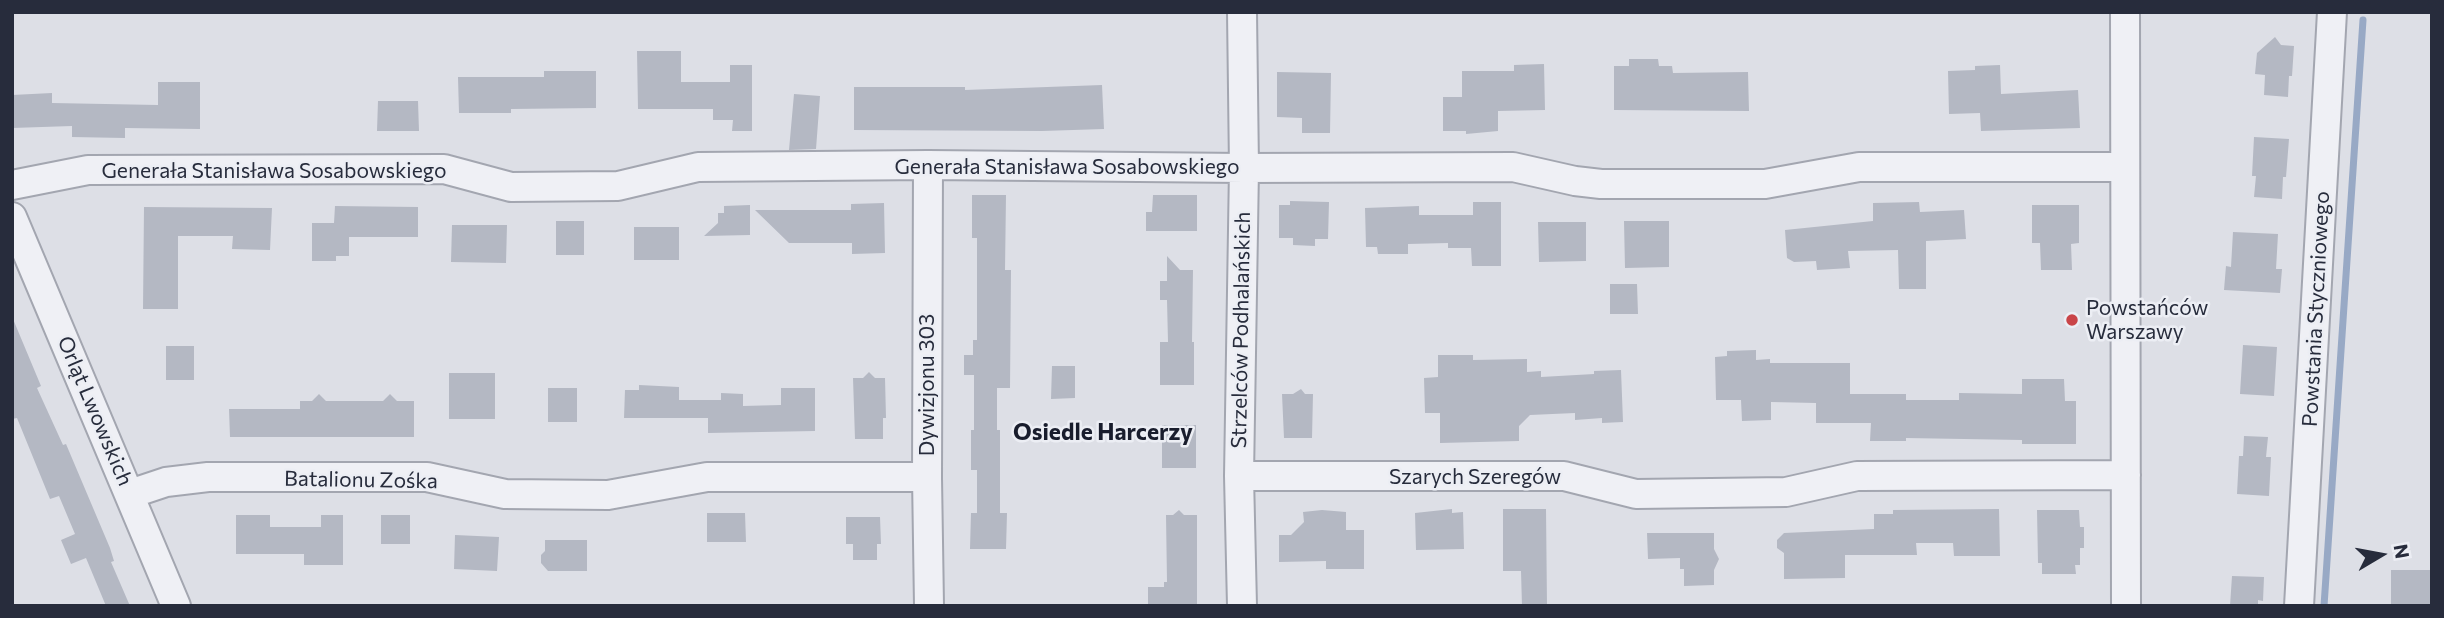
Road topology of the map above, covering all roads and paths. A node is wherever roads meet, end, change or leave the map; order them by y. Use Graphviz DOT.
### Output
graph roads {
  1 [pos="1242,12"];
  2 [pos="2125,12"];
  3 [pos="2332,12"];
  4 [pos="928,165"];
  5 [pos="2125,167"];
  6 [pos="1244,168"];
  7 [pos="12,185"];
  8 [pos="12,217"];
  9 [pos="2126,475"];
  10 [pos="1239,476"];
  11 [pos="927,477"];
  12 [pos="130,494"];
  13 [pos="176,606"];
  14 [pos="929,606"];
  15 [pos="1242,606"];
  16 [pos="2126,606"];
  17 [pos="2299,606"];
  1 -- 6 [label="street, Strzelców Podhalańskich"];
  2 -- 5 [label="street"];
  3 -- 17 [label="street, Powstania Styczniowego"];
  4 -- 6 [label="street, Generała Stanisława Sosabowskiego"];
  4 -- 7 [label="street, Generała Stanisława Sosabowskiego"];
  4 -- 11 [label="street, Dywizjonu 303"];
  5 -- 6 [label="street, Generała Stanisława Sosabowskiego"];
  5 -- 9 [label="street"];
  6 -- 10 [label="street, Strzelców Podhalańskich"];
  8 -- 12 [label="street, Orląt Lwowskich"];
  9 -- 10 [label="street, Szarych Szeregów"];
  9 -- 16 [label="street"];
  10 -- 15 [label="street, Strzelców Podhalańskich"];
  11 -- 12 [label="street, Batalionu Zośka"];
  11 -- 14 [label="street, Dywizjonu 303"];
  12 -- 13 [label="street, Orląt Lwowskich"];
}
